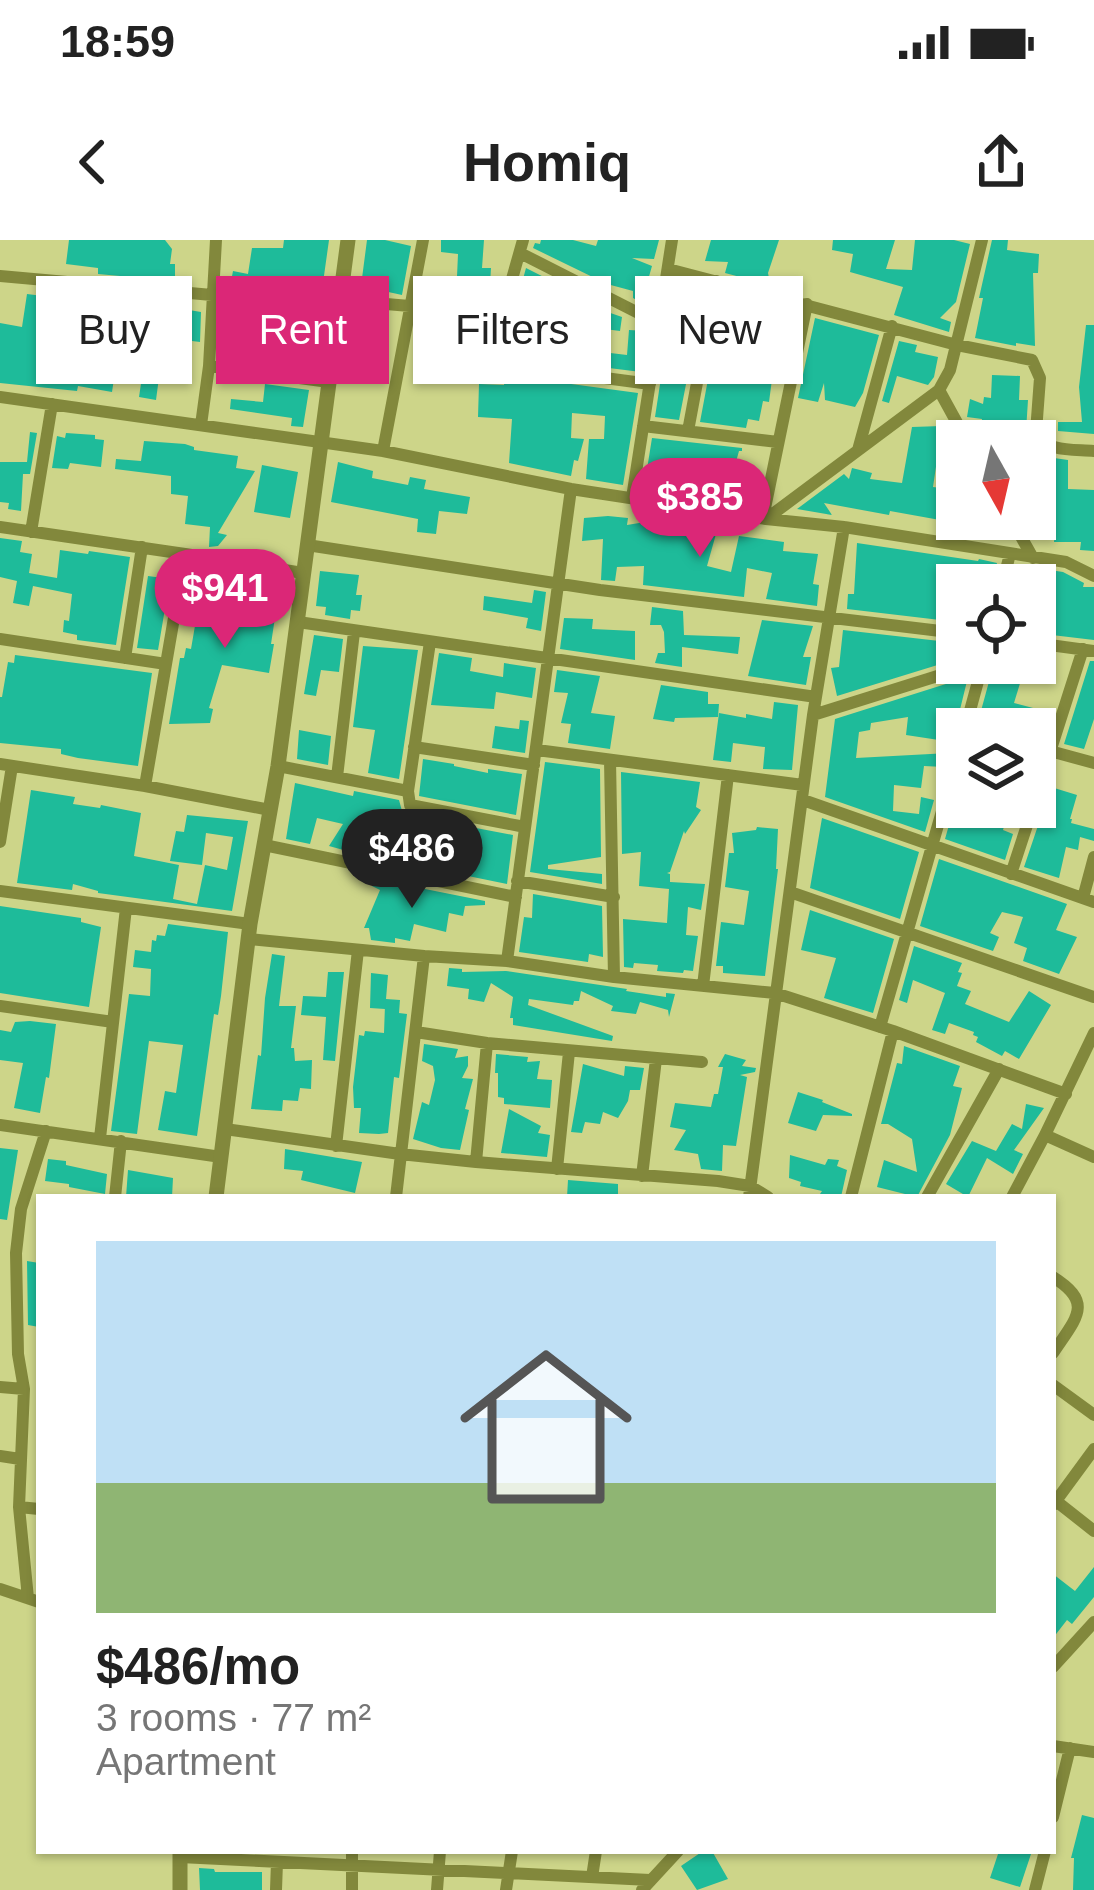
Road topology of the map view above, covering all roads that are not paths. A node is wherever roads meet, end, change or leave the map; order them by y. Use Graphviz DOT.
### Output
graph roads {
  1 [pos="216,240"];
  2 [pos="348,240"];
  3 [pos="423,240"];
  4 [pos="672,240"];
  5 [pos="982,240"];
  6 [pos="522,246"];
  7 [pos="668,268"];
  8 [pos="0,276"];
  9 [pos="343,276"];
  10 [pos="513,276"];
  11 [pos="667,276"];
  12 [pos="698,276"];
  13 [pos="212,295"];
  14 [pos="803,303"];
  15 [pos="807,304"];
  16 [pos="389,306"];
  17 [pos="410,308"];
  18 [pos="413,308"];
  19 [pos="635,310"];
  20 [pos="803,324"];
  21 [pos="892,326"];
  22 [pos="958,344"];
  23 [pos="209,367"];
  24 [pos="216,368"];
  25 [pos="329,384"];
  26 [pos="650,384"];
  27 [pos="697,384"];
  28 [pos="790,384"];
  29 [pos="939,391"];
  30 [pos="0,397"];
  31 [pos="52,404"];
  32 [pos="955,420"];
  33 [pos="201,425"];
  34 [pos="643,426"];
  35 [pos="688,431"];
  36 [pos="778,442"];
  37 [pos="320,444"];
  38 [pos="858,450"];
  39 [pos="383,451"];
  40 [pos="1094,451"];
  41 [pos="571,490"];
  42 [pos="632,497"];
  43 [pos="765,518"];
  44 [pos="0,527"];
  45 [pos="844,527"];
  46 [pos="31,532"];
  47 [pos="1023,540"];
  48 [pos="307,544"];
  49 [pos="142,548"];
  50 [pos="185,554"];
  51 [pos="1010,554"];
  52 [pos="1033,558"];
  53 [pos="1007,564"];
  54 [pos="303,572"];
  55 [pos="1094,576"];
  56 [pos="557,583"];
  57 [pos="829,617"];
  58 [pos="298,622"];
  59 [pos="936,630"];
  60 [pos="354,632"];
  61 [pos="0,639"];
  62 [pos="430,642"];
  63 [pos="1056,646"];
  64 [pos="1089,650"];
  65 [pos="125,658"];
  66 [pos="549,658"];
  67 [pos="166,664"];
  68 [pos="936,677"];
  69 [pos="816,697"];
  70 [pos="813,715"];
  71 [pos="1056,735"];
  72 [pos="414,747"];
  73 [pos="537,750"];
  74 [pos="1056,753"];
  75 [pos="610,760"];
  76 [pos="1094,763"];
  77 [pos="6,765"];
  78 [pos="534,765"];
  79 [pos="278,766"];
  80 [pos="728,775"];
  81 [pos="337,777"];
  82 [pos="146,786"];
  83 [pos="408,791"];
  84 [pos="803,793"];
  85 [pos="270,810"];
  86 [pos="526,827"];
  87 [pos="938,828"];
  88 [pos="1026,828"];
  89 [pos="0,842"];
  90 [pos="264,844"];
  91 [pos="933,847"];
  92 [pos="1094,857"];
  93 [pos="1012,874"];
  94 [pos="517,881"];
  95 [pos="0,890"];
  96 [pos="790,892"];
  97 [pos="516,897"];
  98 [pos="614,897"];
  99 [pos="1089,900"];
  100 [pos="126,908"];
  101 [pos="249,931"];
  102 [pos="908,933"];
  103 [pos="358,950"];
  104 [pos="424,956"];
  105 [pos="507,961"];
  106 [pos="614,977"];
  107 [pos="703,986"];
  108 [pos="775,994"];
  109 [pos="1094,997"];
  110 [pos="0,1006"];
  111 [pos="113,1022"];
  112 [pos="886,1029"];
  113 [pos="416,1032"];
  114 [pos="1092,1042"];
  115 [pos="487,1043"];
  116 [pos="569,1052"];
  117 [pos="656,1059"];
  118 [pos="702,1062"];
  119 [pos="999,1069"];
  120 [pos="1066,1094"];
  121 [pos="0,1125"];
  122 [pos="225,1129"];
  123 [pos="46,1131"];
  124 [pos="1046,1136"];
  125 [pos="100,1138"];
  126 [pos="122,1141"];
  127 [pos="336,1146"];
  128 [pos="400,1154"];
  129 [pos="221,1157"];
  130 [pos="1094,1157"];
  131 [pos="476,1162"];
  132 [pos="557,1169"];
  133 [pos="642,1176"];
  134 [pos="750,1191"];
  135 [pos="115,1194"];
  136 [pos="216,1194"];
  137 [pos="396,1194"];
  138 [pos="852,1194"];
  139 [pos="929,1194"];
  140 [pos="1014,1194"];
  141 [pos="0,1251"];
  142 [pos="16,1253"];
  143 [pos="1056,1278"];
  144 [pos="1056,1349"];
  145 [pos="0,1387"];
  146 [pos="1056,1387"];
  147 [pos="24,1389"];
  148 [pos="1094,1414"];
  149 [pos="1094,1449"];
  150 [pos="0,1456"];
  151 [pos="20,1459"];
  152 [pos="1056,1500"];
  153 [pos="1056,1504"];
  154 [pos="19,1507"];
  155 [pos="36,1509"];
  156 [pos="1094,1531"];
  157 [pos="0,1588"];
  158 [pos="33,1600"];
  159 [pos="1094,1622"];
  160 [pos="1056,1664"];
  161 [pos="1056,1746"];
  162 [pos="1070,1748"];
  163 [pos="1094,1752"];
  164 [pos="1056,1805"];
  165 [pos="180,1854"];
  166 [pos="440,1854"];
  167 [pos="512,1854"];
  168 [pos="596,1854"];
  169 [pos="675,1854"];
  170 [pos="1044,1854"];
  171 [pos="352,1857"];
  172 [pos="277,1862"];
  173 [pos="438,1868"];
  174 [pos="509,1872"];
  175 [pos="592,1877"];
  176 [pos="646,1885"];
  177 [pos="180,1890"];
  178 [pos="276,1890"];
  179 [pos="352,1890"];
  180 [pos="437,1890"];
  181 [pos="506,1890"];
  182 [pos="1035,1890"];
  1 -- 13 [label="street"];
  2 -- 9 [label="street"];
  3 -- 17 [label="street"];
  4 -- 7 [label="street"];
  5 -- 22 [label="street"];
  6 -- 10 [label="street"];
  6 -- 19 [label="street"];
  7 -- 11 [label="street"];
  7 -- 12 [label="street"];
  8 -- 13 [label="street"];
  13 -- 23 [label="street"];
  14 -- 15 [label="street"];
  15 -- 20 [label="street"];
  15 -- 21 [label="street"];
  16 -- 17 [label="street"];
  17 -- 18 [label="street"];
  17 -- 39 [label="street"];
  21 -- 22 [label="street"];
  21 -- 38 [label="street"];
  22 -- 29 [label="street"];
  22 -- 40 [label="street"];
  23 -- 24 [label="street"];
  23 -- 33 [label="street"];
  25 -- 37 [label="street"];
  26 -- 34 [label="street"];
  27 -- 35 [label="street"];
  28 -- 36 [label="street"];
  29 -- 32 [label="street"];
  29 -- 38 [label="street"];
  30 -- 31 [label="street"];
  31 -- 33 [label="street"];
  31 -- 46 [label="street"];
  33 -- 37 [label="street"];
  34 -- 35 [label="street"];
  34 -- 42 [label="street"];
  35 -- 36 [label="street"];
  36 -- 43 [label="street"];
  37 -- 39 [label="street"];
  37 -- 48 [label="street"];
  38 -- 43 [label="street"];
  39 -- 41 [label="street"];
  41 -- 42 [label="street"];
  41 -- 56 [label="street"];
  42 -- 43 [label="street"];
  43 -- 45 [label="street"];
  44 -- 46 [label="street"];
  45 -- 51 [label="street"];
  45 -- 57 [label="street"];
  46 -- 49 [label="street"];
  47 -- 52 [label="street"];
  48 -- 54 [label="street"];
  48 -- 56 [label="street"];
  49 -- 50 [label="street"];
  49 -- 65 [label="street"];
  50 -- 54 [label="street"];
  50 -- 67 [label="street"];
  51 -- 52 [label="street"];
  51 -- 53 [label="street"];
  52 -- 55 [label="street"];
  54 -- 58 [label="street"];
  56 -- 57 [label="street"];
  56 -- 66 [label="street"];
  57 -- 59 [label="street"];
  57 -- 69 [label="street"];
  58 -- 60 [label="street"];
  58 -- 79 [label="street"];
  60 -- 62 [label="street"];
  60 -- 81 [label="street"];
  61 -- 65 [label="street"];
  62 -- 66 [label="street"];
  62 -- 72 [label="street"];
  63 -- 64 [label="street"];
  64 -- 71 [label="street"];
  65 -- 67 [label="street"];
  66 -- 69 [label="street"];
  66 -- 73 [label="street"];
  67 -- 82 [label="street"];
  68 -- 70 [label="street"];
  69 -- 70 [label="street"];
  70 -- 84 [label="street"];
  72 -- 78 [label="street"];
  72 -- 83 [label="street"];
  73 -- 75 [label="street"];
  73 -- 78 [label="street"];
  74 -- 76 [label="street"];
  75 -- 80 [label="street"];
  75 -- 98 [label="street"];
  77 -- 82 [label="street"];
  77 -- 89 [label="street"];
  78 -- 86 [label="street"];
  79 -- 81 [label="street"];
  79 -- 85 [label="street"];
  80 -- 84 [label="street"];
  80 -- 107 [label="street"];
  81 -- 83 [label="street"];
  82 -- 85 [label="street"];
  83 -- 86 [label="street"];
  84 -- 91 [label="street"];
  84 -- 96 [label="street"];
  85 -- 90 [label="street"];
  86 -- 94 [label="street"];
  87 -- 91 [label="street"];
  88 -- 93 [label="street"];
  90 -- 97 [label="street"];
  90 -- 101 [label="street"];
  91 -- 93 [label="street"];
  91 -- 102 [label="street"];
  92 -- 99 [label="street"];
  93 -- 99 [label="street"];
  94 -- 97 [label="street"];
  94 -- 98 [label="street"];
  95 -- 100 [label="street"];
  96 -- 102 [label="street"];
  96 -- 108 [label="street"];
  97 -- 105 [label="street"];
  98 -- 106 [label="street"];
  100 -- 101 [label="street"];
  100 -- 111 [label="street"];
  101 -- 103 [label="street"];
  101 -- 122 [label="street"];
  102 -- 109 [label="street"];
  102 -- 112 [label="street"];
  103 -- 104 [label="street"];
  103 -- 127 [label="street"];
  104 -- 105 [label="street"];
  104 -- 113 [label="street"];
  105 -- 106 [label="street"];
  106 -- 107 [label="street"];
  107 -- 108 [label="street"];
  108 -- 112 [label="street"];
  108 -- 134 [label="street"];
  110 -- 111 [label="street"];
  111 -- 125 [label="street"];
  112 -- 119 [label="street"];
  112 -- 138 [label="street"];
  113 -- 115 [label="street"];
  113 -- 128 [label="street"];
  114 -- 120 [label="street"];
  115 -- 116 [label="street"];
  115 -- 131 [label="street"];
  116 -- 117 [label="street"];
  116 -- 132 [label="street"];
  117 -- 118 [label="street"];
  117 -- 133 [label="street"];
  119 -- 120 [label="street"];
  119 -- 139 [label="street"];
  120 -- 124 [label="street"];
  121 -- 123 [label="street"];
  122 -- 127 [label="street"];
  122 -- 129 [label="street"];
  123 -- 125 [label="street"];
  123 -- 142 [label="street"];
  124 -- 130 [label="street"];
  124 -- 140 [label="street"];
  125 -- 126 [label="street"];
  126 -- 129 [label="street"];
  126 -- 135 [label="street"];
  127 -- 128 [label="street"];
  128 -- 131 [label="street"];
  128 -- 137 [label="street"];
  129 -- 136 [label="street"];
  131 -- 132 [label="street"];
  132 -- 133 [label="street"];
  133 -- 134 [label="street"];
  141 -- 142 [label="street"];
  142 -- 147 [label="street"];
  143 -- 144 [label="street"];
  145 -- 147 [label="street"];
  146 -- 148 [label="street"];
  147 -- 151 [label="street"];
  149 -- 152 [label="street"];
  150 -- 151 [label="street"];
  151 -- 154 [label="street"];
  153 -- 156 [label="street"];
  154 -- 155 [label="street"];
  154 -- 158 [label="street"];
  157 -- 158 [label="street"];
  159 -- 160 [label="street"];
  161 -- 162 [label="street"];
  162 -- 163 [label="street"];
  162 -- 164 [label="street"];
  165 -- 172 [label="street"];
  165 -- 177 [label="street"];
  166 -- 173 [label="street"];
  167 -- 174 [label="street"];
  168 -- 175 [label="street"];
  169 -- 176 [label="street"];
  170 -- 182 [label="street"];
  171 -- 172 [label="street"];
  171 -- 173 [label="street"];
  171 -- 179 [label="street"];
  172 -- 178 [label="street"];
  173 -- 174 [label="street"];
  173 -- 180 [label="street"];
  174 -- 175 [label="street"];
  174 -- 181 [label="street"];
  175 -- 176 [label="street"];
}
